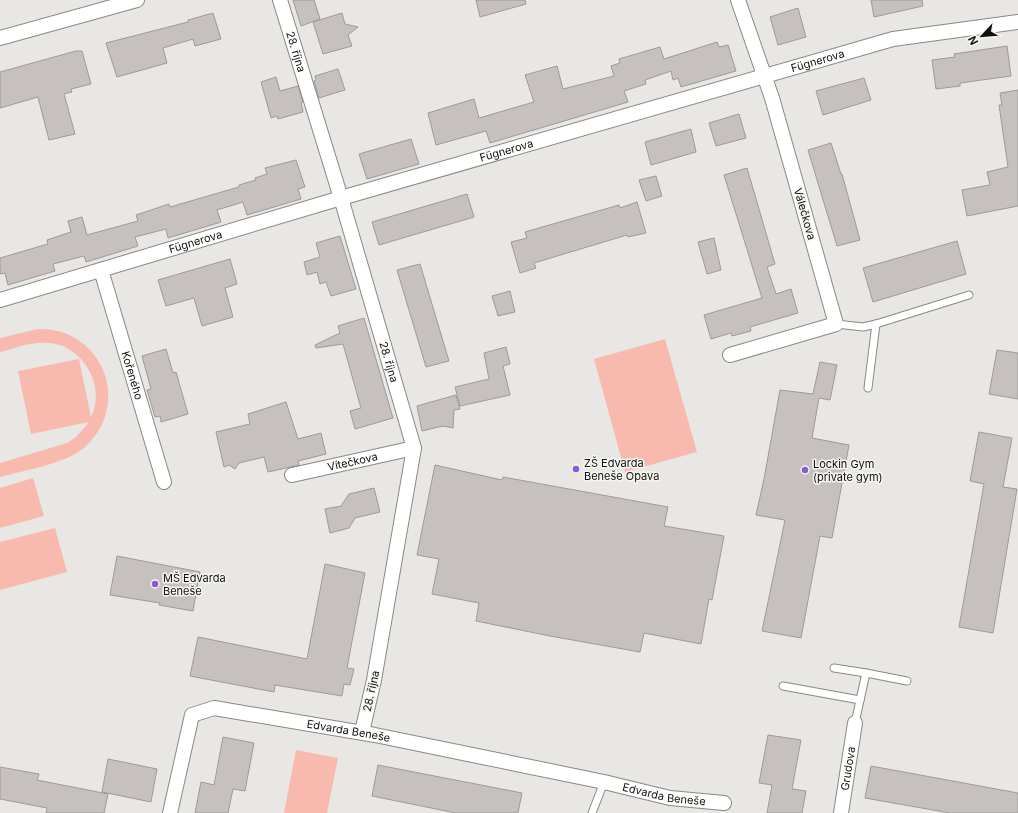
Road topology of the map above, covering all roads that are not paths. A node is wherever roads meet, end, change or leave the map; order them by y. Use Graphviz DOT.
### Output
graph roads {
  1 [pos="137,0"];
  2 [pos="280,0"];
  3 [pos="738,0"];
  4 [pos="1018,22"];
  5 [pos="0,38"];
  6 [pos="764,76"];
  7 [pos="342,198"];
  8 [pos="101,270"];
  9 [pos="969,295"];
  10 [pos="0,300"];
  11 [pos="836,324"];
  12 [pos="876,324"];
  13 [pos="730,354"];
  14 [pos="868,388"];
  15 [pos="414,448"];
  16 [pos="292,475"];
  17 [pos="164,482"];
  18 [pos="834,668"];
  19 [pos="866,673"];
  20 [pos="907,681"];
  21 [pos="783,686"];
  22 [pos="860,700"];
  23 [pos="855,723"];
  24 [pos="362,732"];
  25 [pos="604,782"];
  26 [pos="724,803"];
  27 [pos="170,813"];
  28 [pos="592,813"];
  29 [pos="840,813"];
  1 -- 5 [label="street"];
  2 -- 7 [label="street, 28. října"];
  3 -- 6 [label="street, Válečkova"];
  4 -- 6 [label="street, Fügnerova"];
  6 -- 7 [label="street, Fügnerova"];
  6 -- 11 [label="street, Válečkova"];
  7 -- 8 [label="street, Fügnerova"];
  7 -- 15 [label="street, 28. října"];
  8 -- 10 [label="street, Fügnerova"];
  8 -- 17 [label="street, Kořeného"];
  9 -- 12 [label="lane"];
  11 -- 12 [label="lane"];
  11 -- 13 [label="street"];
  12 -- 14 [label="lane"];
  15 -- 16 [label="street, Vítečkova"];
  15 -- 24 [label="street, 28. října"];
  18 -- 19 [label="lane"];
  19 -- 20 [label="lane"];
  19 -- 22 [label="lane"];
  21 -- 22 [label="lane"];
  22 -- 23 [label="lane"];
  23 -- 29 [label="street, Grudova"];
  24 -- 25 [label="street, Edvarda Beneše"];
  24 -- 27 [label="street, Edvarda Beneše"];
  25 -- 26 [label="street, Edvarda Beneše"];
  25 -- 28 [label="lane"];
}
